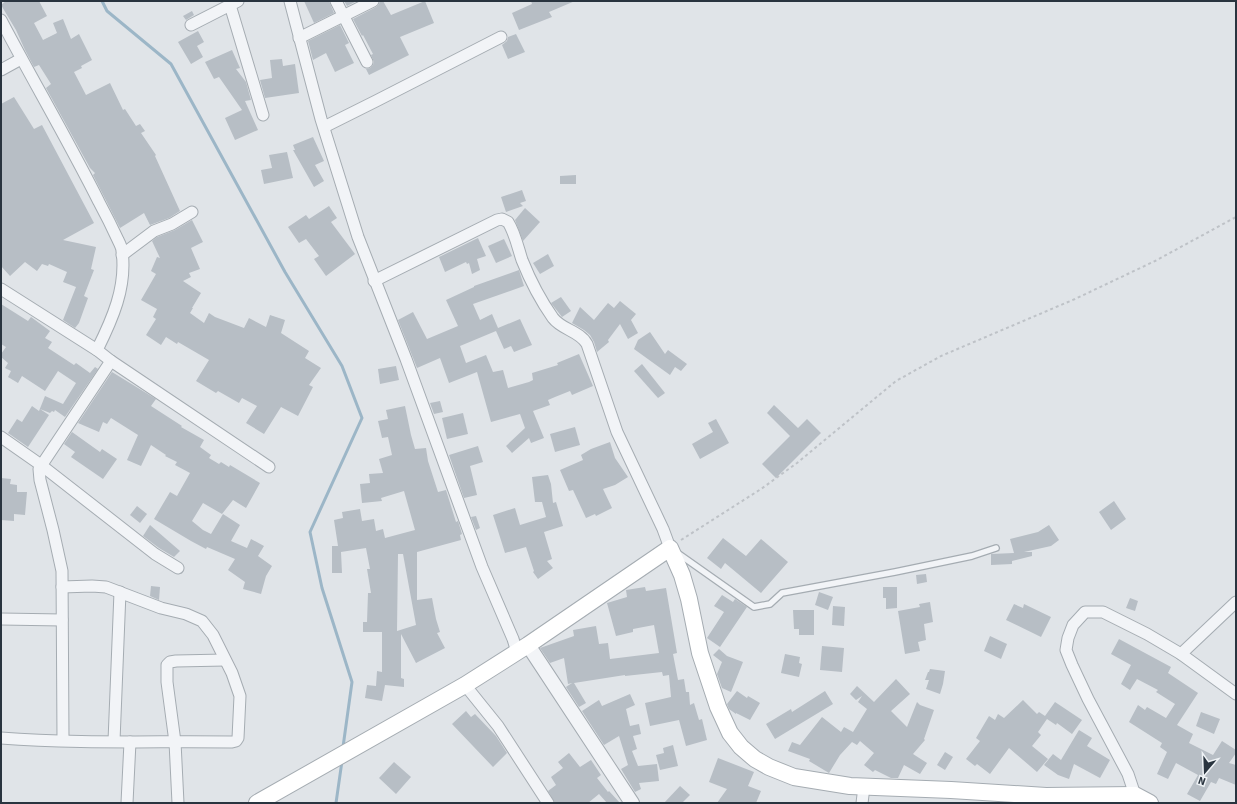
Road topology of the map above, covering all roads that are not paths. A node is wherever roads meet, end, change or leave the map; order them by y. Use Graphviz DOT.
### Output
graph roads {
  1 [pos="290,1"];
  2 [pos="336,1"];
  3 [pos="372,1"];
  4 [pos="234,3"];
  5 [pos="343,16"];
  6 [pos="1,20"];
  7 [pos="191,25"];
  8 [pos="501,37"];
  9 [pos="299,38"];
  10 [pos="21,59"];
  11 [pos="367,62"];
  12 [pos="1,70"];
  13 [pos="263,115"];
  14 [pos="324,127"];
  15 [pos="192,212"];
  16 [pos="122,255"];
  17 [pos="374,280"];
  18 [pos="2,291"];
  19 [pos="98,350"];
  20 [pos="111,362"];
  21 [pos="1,437"];
  22 [pos="41,465"];
  23 [pos="269,467"];
  24 [pos="670,548"];
  25 [pos="996,548"];
  26 [pos="178,568"];
  27 [pos="62,587"];
  28 [pos="120,592"];
  29 [pos="1236,602"];
  30 [pos="1,619"];
  31 [pos="62,620"];
  32 [pos="522,648"];
  33 [pos="1181,654"];
  34 [pos="226,660"];
  35 [pos="465,686"];
  36 [pos="1236,694"];
  37 [pos="1,738"];
  38 [pos="63,740"];
  39 [pos="114,741"];
  40 [pos="130,742"];
  41 [pos="175,742"];
  42 [pos="864,787"];
  43 [pos="1135,795"];
  44 [pos="127,803"];
  45 [pos="178,803"];
  46 [pos="257,803"];
  47 [pos="548,803"];
  48 [pos="632,803"];
  49 [pos="862,803"];
  50 [pos="1150,803"];
  1 -- 9 [label="street"];
  2 -- 5 [label="street"];
  3 -- 5 [label="street"];
  4 -- 7 [label="street"];
  4 -- 13 [label="street"];
  5 -- 9 [label="street"];
  5 -- 11 [label="street"];
  6 -- 10 [label="street"];
  8 -- 14 [label="street"];
  9 -- 14 [label="street"];
  10 -- 12 [label="street"];
  10 -- 16 [label="street"];
  14 -- 17 [label="street"];
  15 -- 16 [label="street"];
  16 -- 19 [label="street"];
  17 -- 24 [label="street"];
  17 -- 32 [label="street"];
  18 -- 19 [label="street"];
  19 -- 20 [label="street"];
  20 -- 22 [label="street"];
  20 -- 23 [label="street"];
  21 -- 22 [label="street"];
  22 -- 26 [label="street"];
  22 -- 27 [label="street"];
  24 -- 25 [label="lane"];
  24 -- 32 [label="main road"];
  24 -- 42 [label="main road"];
  27 -- 28 [label="street"];
  27 -- 31 [label="street"];
  28 -- 34 [label="street"];
  28 -- 39 [label="street"];
  29 -- 33 [label="street"];
  30 -- 31 [label="street"];
  31 -- 38 [label="street"];
  32 -- 35 [label="main road"];
  32 -- 48 [label="street"];
  33 -- 36 [label="street"];
  33 -- 43 [label="street"];
  34 -- 41 [label="street"];
  34 -- 41 [label="street"];
  35 -- 46 [label="main road"];
  35 -- 47 [label="street"];
  37 -- 38 [label="street"];
  38 -- 39 [label="street"];
  39 -- 40 [label="street"];
  40 -- 41 [label="street"];
  40 -- 44 [label="street"];
  41 -- 45 [label="street"];
  42 -- 43 [label="main road"];
  42 -- 49 [label="street"];
  43 -- 50 [label="main road"];
}
